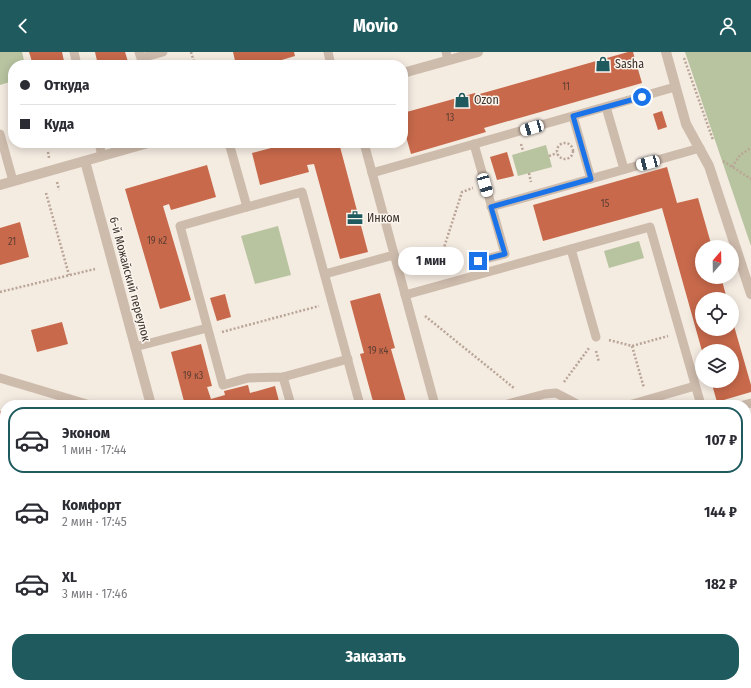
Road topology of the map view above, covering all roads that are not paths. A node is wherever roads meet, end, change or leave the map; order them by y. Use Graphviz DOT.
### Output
graph roads {
  1 [pos="139,52"];
  2 [pos="163,52"];
  3 [pos="478,52"];
  4 [pos="666,52"];
  5 [pos="447,56"];
  6 [pos="408,71"];
  7 [pos="675,87"];
  8 [pos="606,106"];
  9 [pos="573,116"];
  10 [pos="0,134"];
  11 [pos="474,144"];
  12 [pos="100,148"];
  13 [pos="130,148"];
  14 [pos="230,148"];
  15 [pos="365,148"];
  16 [pos="700,148"];
  17 [pos="102,156"];
  18 [pos="86,160"];
  19 [pos="624,169"];
  20 [pos="372,173"];
  21 [pos="591,179"];
  22 [pos="13,181"];
  23 [pos="0,184"];
  24 [pos="247,207"];
  25 [pos="491,207"];
  26 [pos="571,249"];
  27 [pos="394,255"];
  28 [pos="478,261"];
  29 [pos="324,274"];
  30 [pos="751,294"];
  31 [pos="406,298"];
  32 [pos="208,331"];
  33 [pos="594,340"];
  34 [pos="135,347"];
  35 [pos="348,359"];
  36 [pos="283,377"];
  37 [pos="0,378"];
  38 [pos="695,386"];
  39 [pos="696,388"];
  40 [pos="73,400"];
  41 [pos="150,400"];
  42 [pos="290,400"];
  43 [pos="359,400"];
  44 [pos="434,400"];
  45 [pos="520,400"];
  46 [pos="569,400"];
  47 [pos="648,400"];
  48 [pos="699,400"];
  1 -- 2 [label="lane"];
  3 -- 5 [label="street"];
  4 -- 7 [label="street"];
  5 -- 6 [label="street"];
  7 -- 8 [label="lane"];
  7 -- 16 [label="street"];
  8 -- 9 [label="lane"];
  8 -- 19 [label="lane"];
  9 -- 11 [label="lane"];
  9 -- 21 [label="lane"];
  10 -- 22 [label="lane"];
  11 -- 20 [label="lane"];
  11 -- 25 [label="lane"];
  12 -- 17 [label="lane"];
  13 -- 17 [label="street"];
  14 -- 24 [label="lane"];
  15 -- 20 [label="lane"];
  16 -- 19 [label="lane"];
  16 -- 30 [label="street"];
  17 -- 18 [label="street"];
  18 -- 22 [label="street"];
  18 -- 34 [label="street, 6-й Можайский переулок"];
  19 -- 21 [label="lane"];
  20 -- 27 [label="lane"];
  21 -- 25 [label="lane"];
  22 -- 23 [label="street"];
  24 -- 29 [label="lane"];
  24 -- 32 [label="lane"];
  25 -- 28 [label="lane"];
  26 -- 31 [label="lane"];
  26 -- 33 [label="lane"];
  26 -- 38 [label="lane"];
  27 -- 29 [label="lane"];
  27 -- 31 [label="lane"];
  29 -- 35 [label="lane"];
  31 -- 44 [label="lane"];
  32 -- 34 [label="lane"];
  32 -- 36 [label="lane"];
  34 -- 41 [label="street, 6-й Можайский переулок"];
  35 -- 36 [label="lane"];
  35 -- 43 [label="lane"];
  36 -- 42 [label="lane"];
  37 -- 40 [label="lane"];
  38 -- 47 [label="lane"];
  39 -- 48 [label="lane"];
  45 -- 46 [label="lane"];
}
